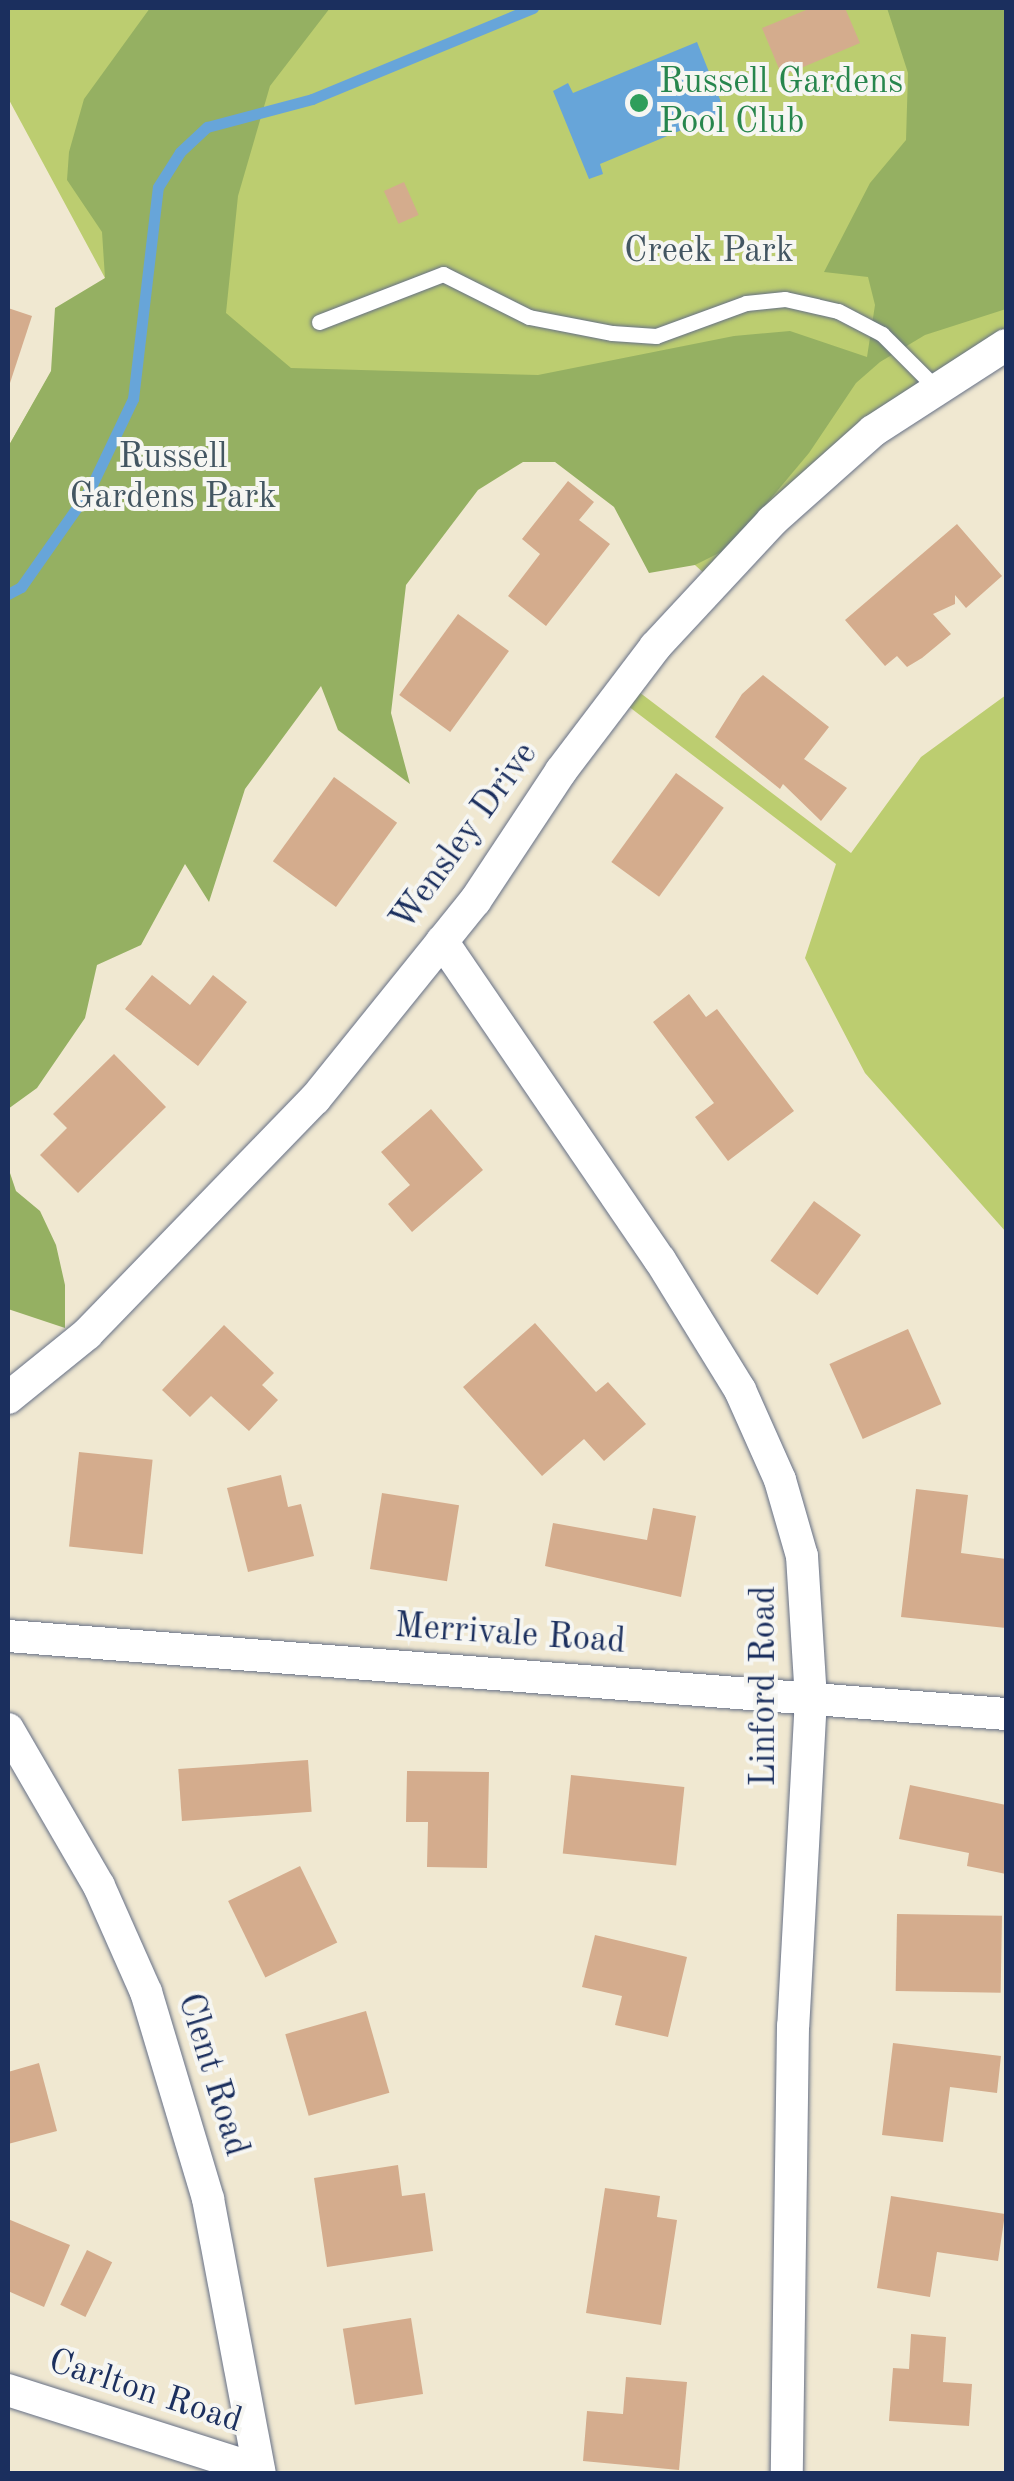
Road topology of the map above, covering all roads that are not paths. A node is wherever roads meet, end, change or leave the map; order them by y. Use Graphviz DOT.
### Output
graph roads {
  1 [pos="320,322"];
  2 [pos="1006,345"];
  3 [pos="934,386"];
  4 [pos="442,941"];
  5 [pos="8,1398"];
  6 [pos="8,1636"];
  7 [pos="811,1698"];
  8 [pos="1006,1714"];
  9 [pos="8,1729"];
  10 [pos="8,2390"];
  11 [pos="260,2472"];
  12 [pos="787,2474"];
  1 -- 3 [label="lane"];
  2 -- 3 [label="street, Wensley Drive"];
  3 -- 4 [label="street, Wensley Drive"];
  4 -- 5 [label="street, Wensley Drive"];
  4 -- 7 [label="street, Linford Road"];
  6 -- 7 [label="street, Merrivale Road"];
  7 -- 8 [label="street, Merrivale Road"];
  7 -- 12 [label="street, Linford Road"];
  9 -- 11 [label="street, Clent Road"];
  10 -- 11 [label="street, Carlton Road"];
}
